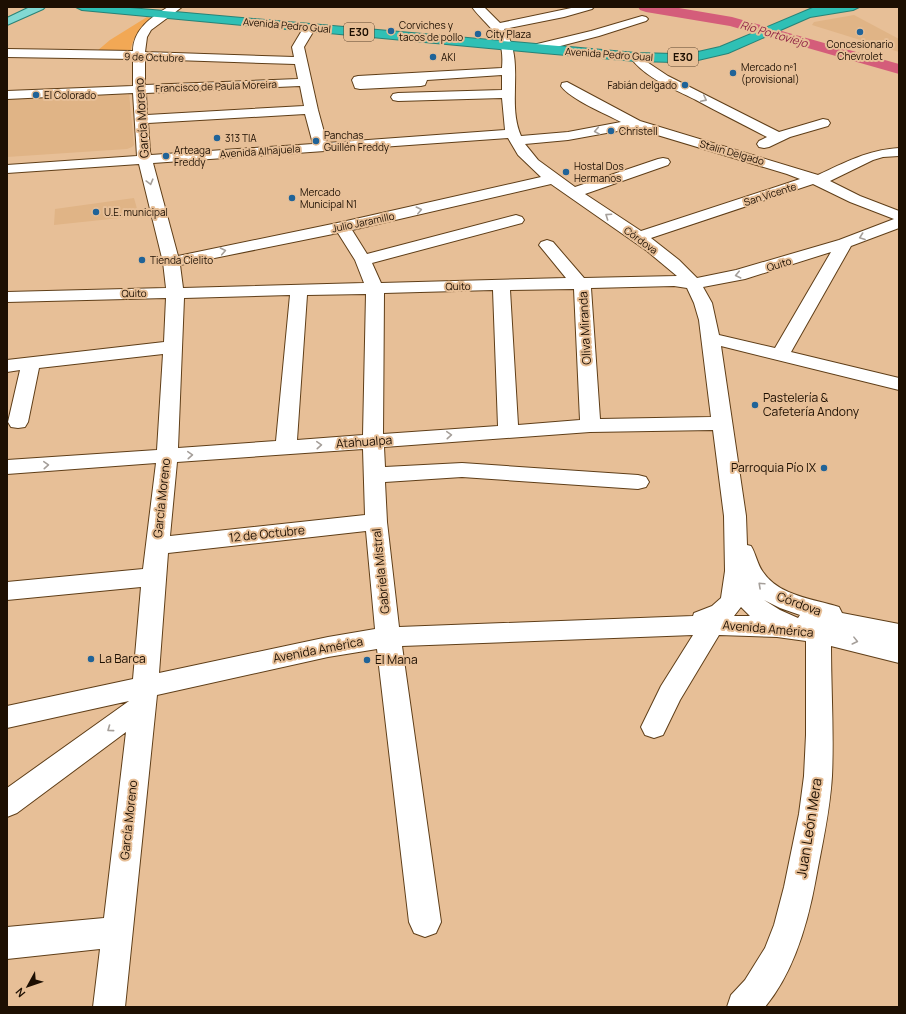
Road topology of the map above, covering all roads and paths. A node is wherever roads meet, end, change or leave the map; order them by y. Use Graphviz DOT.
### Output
graph roads {
  1 [pos="39,7"];
  2 [pos="82,7"];
  3 [pos="478,7"];
  4 [pos="588,7"];
  5 [pos="824,7"];
  6 [pos="853,7"];
  7 [pos="170,10"];
  8 [pos="798,18"];
  9 [pos="642,19"];
  10 [pos="7,22"];
  11 [pos="310,27"];
  12 [pos="497,27"];
  13 [pos="507,45"];
  14 [pos="537,48"];
  15 [pos="7,53"];
  16 [pos="139,56"];
  17 [pos="636,57"];
  18 [pos="301,62"];
  19 [pos="508,71"];
  20 [pos="420,76"];
  21 [pos="306,82"];
  22 [pos="567,86"];
  23 [pos="139,89"];
  24 [pos="508,94"];
  25 [pos="7,95"];
  26 [pos="384,98"];
  27 [pos="311,110"];
  28 [pos="142,119"];
  29 [pos="823,123"];
  30 [pos="635,124"];
  31 [pos="513,134"];
  32 [pos="778,137"];
  33 [pos="320,144"];
  34 [pos="899,152"];
  35 [pos="143,156"];
  36 [pos="744,156"];
  37 [pos="7,161"];
  38 [pos="662,162"];
  39 [pos="7,169"];
  40 [pos="554,179"];
  41 [pos="816,180"];
  42 [pos="573,193"];
  43 [pos="486,195"];
  44 [pos="899,216"];
  45 [pos="899,223"];
  46 [pos="342,227"];
  47 [pos="639,237"];
  48 [pos="845,243"];
  49 [pos="547,245"];
  50 [pos="362,260"];
  51 [pos="171,262"];
  52 [pos="580,283"];
  53 [pos="688,284"];
  54 [pos="501,285"];
  55 [pos="375,288"];
  56 [pos="299,291"];
  57 [pos="175,292"];
  58 [pos="7,296"];
  59 [pos="711,338"];
  60 [pos="172,347"];
  61 [pos="780,355"];
  62 [pos="31,363"];
  63 [pos="7,366"];
  64 [pos="899,384"];
  65 [pos="18,422"];
  66 [pos="721,423"];
  67 [pos="590,426"];
  68 [pos="508,431"];
  69 [pos="373,441"];
  70 [pos="286,448"];
  71 [pos="167,456"];
  72 [pos="7,467"];
  73 [pos="374,475"];
  74 [pos="638,482"];
  75 [pos="735,517"];
  76 [pos="376,522"];
  77 [pos="157,546"];
  78 [pos="736,556"];
  79 [pos="154,577"];
  80 [pos="7,591"];
  81 [pos="769,616"];
  82 [pos="707,622"];
  83 [pos="818,633"];
  84 [pos="388,637"];
  85 [pos="895,639"];
  86 [pos="143,696"];
  87 [pos="7,717"];
  88 [pos="654,727"];
  89 [pos="7,804"];
  90 [pos="425,922"];
  91 [pos="117,932"];
  92 [pos="7,943"];
  93 [pos="109,1007"];
  94 [pos="743,1007"];
  1 -- 10 [label="main road"];
  2 -- 7 [label="highway, Avenida Pedro Gual / E30"];
  3 -- 12 [label="street"];
  4 -- 12 [label="street"];
  5 -- 8 [label="highway, E30"];
  6 -- 8 [label="highway, E30"];
  7 -- 11 [label="highway, Avenida Pedro Gual / E30"];
  7 -- 16 [label="street, García Moreno"];
  8 -- 17 [label="highway, Avenida Pedro Gual / E30"];
  9 -- 14 [label="street"];
  11 -- 13 [label="highway, Avenida Pedro Gual / E30"];
  11 -- 18 [label="street"];
  12 -- 13 [label="street"];
  13 -- 14 [label="highway, Avenida Pedro Gual / E30"];
  13 -- 19 [label="street"];
  14 -- 17 [label="highway, Avenida Pedro Gual / E30"];
  15 -- 16 [label="street, 9 de Octubre"];
  16 -- 18 [label="street, 9 de Octubre"];
  16 -- 23 [label="street, García Moreno"];
  17 -- 32 [label="street, one-way"];
  18 -- 21 [label="street"];
  19 -- 20 [label="street"];
  19 -- 24 [label="street"];
  21 -- 23 [label="street, Francisco de Paula Moreira"];
  21 -- 27 [label="street"];
  22 -- 30 [label="street, Stalin Delgado"];
  23 -- 25 [label="street, Francisco de Paula Moreira"];
  23 -- 28 [label="street, García Moreno"];
  24 -- 26 [label="street"];
  24 -- 31 [label="street"];
  27 -- 28 [label="street"];
  27 -- 33 [label="street"];
  28 -- 35 [label="street, García Moreno"];
  29 -- 32 [label="street"];
  30 -- 31 [label="street, Avenida Alhajuela, one-way"];
  30 -- 36 [label="street, Stalin Delgado"];
  31 -- 33 [label="street, Avenida Alhajuela"];
  31 -- 40 [label="street, Córdova"];
  32 -- 36 [label="street"];
  33 -- 35 [label="street, Avenida Alhajuela"];
  34 -- 41 [label="street, San Vicente"];
  35 -- 37 [label="street, Avenida Alhajuela"];
  35 -- 39 [label="street, Avenida Alhajuela"];
  35 -- 51 [label="street, García Moreno, one-way"];
  36 -- 41 [label="street, Stalin Delgado"];
  38 -- 42 [label="street"];
  40 -- 42 [label="street, Córdova"];
  40 -- 43 [label="street, Julio Jaramillo"];
  41 -- 44 [label="street, Stalin Delgado"];
  41 -- 47 [label="street, San Vicente"];
  47 -- 42 [label="street, Córdova, one-way"];
  46 -- 43 [label="street, Julio Jaramillo, one-way"];
  43 -- 50 [label="street"];
  45 -- 48 [label="street, Quito, one-way"];
  46 -- 50 [label="street, Gabriela Mistral"];
  51 -- 46 [label="street, Julio Jaramillo, one-way"];
  47 -- 53 [label="street, Córdova"];
  48 -- 53 [label="street, Quito, one-way"];
  48 -- 61 [label="street"];
  49 -- 52 [label="street, Oliva Miranda"];
  50 -- 55 [label="street, Gabriela Mistral"];
  51 -- 57 [label="street, García Moreno"];
  52 -- 53 [label="street, Quito"];
  52 -- 54 [label="street, Quito"];
  52 -- 67 [label="street, Oliva Miranda"];
  53 -- 59 [label="street, Córdova"];
  54 -- 55 [label="street, Quito"];
  54 -- 68 [label="street"];
  55 -- 56 [label="street, Quito"];
  55 -- 69 [label="street, Gabriela Mistral"];
  56 -- 57 [label="street, Quito"];
  56 -- 70 [label="street"];
  57 -- 58 [label="street, Quito"];
  57 -- 60 [label="street, García Moreno"];
  59 -- 61 [label="street"];
  59 -- 66 [label="street, Córdova"];
  60 -- 62 [label="street"];
  60 -- 71 [label="street, García Moreno"];
  61 -- 64 [label="street"];
  62 -- 63 [label="street"];
  62 -- 65 [label="street"];
  66 -- 67 [label="street, Atahualpa"];
  66 -- 75 [label="street, Córdova"];
  67 -- 68 [label="street, Atahualpa"];
  69 -- 68 [label="street, Atahualpa, one-way"];
  70 -- 69 [label="street, Atahualpa, one-way"];
  69 -- 73 [label="street, Gabriela Mistral"];
  71 -- 70 [label="street, Atahualpa, one-way"];
  72 -- 71 [label="street, Atahualpa, one-way"];
  71 -- 77 [label="street, García Moreno"];
  73 -- 74 [label="street"];
  73 -- 76 [label="street, Gabriela Mistral"];
  75 -- 78 [label="street, Córdova"];
  85 -- 75 [label="street, Córdova, one-way"];
  76 -- 77 [label="street, 12 de Octubre"];
  76 -- 84 [label="street, Gabriela Mistral"];
  77 -- 79 [label="street, García Moreno"];
  78 -- 81 [label="street, Córdova"];
  78 -- 82 [label="street"];
  79 -- 80 [label="street"];
  79 -- 86 [label="street, García Moreno"];
  81 -- 82 [label="street, Avenida América"];
  81 -- 83 [label="street, Córdova"];
  81 -- 85 [label="street, Avenida América"];
  82 -- 83 [label="street, Avenida América"];
  82 -- 84 [label="street, Avenida América"];
  82 -- 88 [label="street"];
  83 -- 85 [label="street, Avenida América, one-way"];
  83 -- 94 [label="street, Juan León Mera"];
  84 -- 86 [label="street, Avenida América"];
  84 -- 90 [label="street, Gabriela Mistral"];
  86 -- 87 [label="street, Avenida América"];
  86 -- 89 [label="street, one-way"];
  86 -- 91 [label="street, García Moreno"];
  91 -- 92 [label="street"];
  91 -- 93 [label="street, García Moreno"];
}
